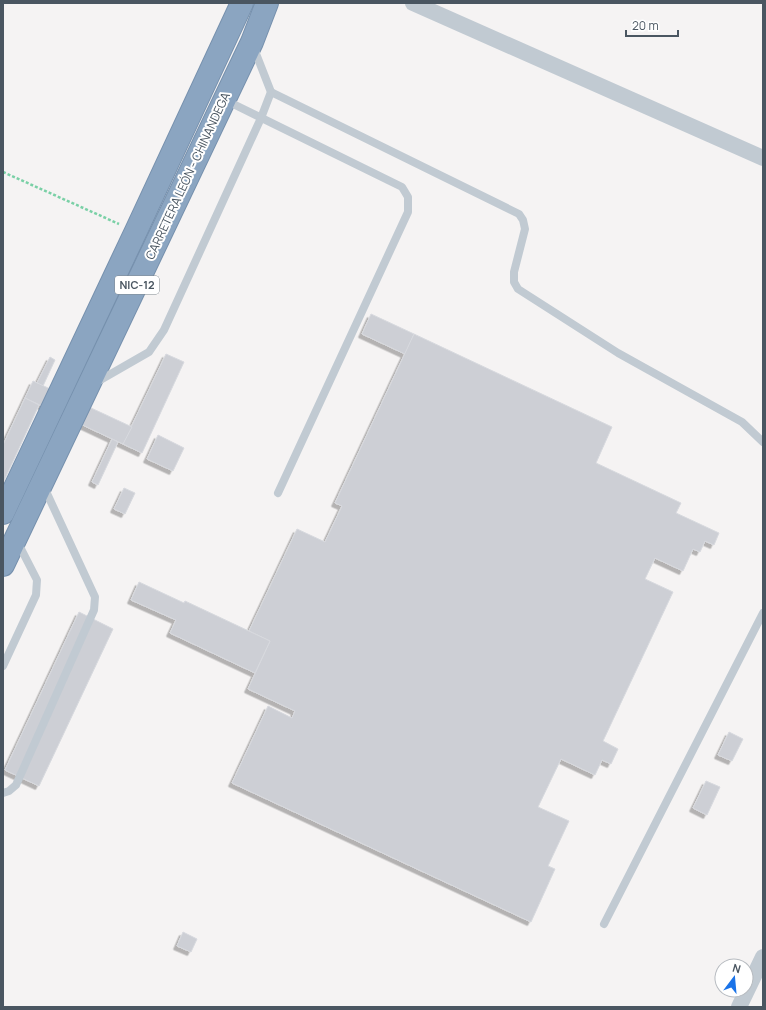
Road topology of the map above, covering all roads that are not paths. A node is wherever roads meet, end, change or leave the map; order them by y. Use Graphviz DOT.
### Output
graph roads {
  1 [pos="242,3"];
  2 [pos="268,3"];
  3 [pos="413,3"];
  4 [pos="252,42"];
  5 [pos="271,92"];
  6 [pos="224,100"];
  7 [pos="261,118"];
  8 [pos="763,158"];
  9 [pos="88,387"];
  10 [pos="763,442"];
  11 [pos="42,484"];
  12 [pos="278,493"];
  13 [pos="3,513"];
  14 [pos="16,538"];
  15 [pos="3,565"];
  16 [pos="763,613"];
  17 [pos="3,666"];
  18 [pos="3,793"];
  19 [pos="604,924"];
  20 [pos="763,957"];
  21 [pos="739,1007"];
  1 -- 13 [label="highway, CARRETERA LEÓN - CHINANDEGA / NIC-12"];
  2 -- 4 [label="highway, CARRETERA LEÓN - CHINANDEGA / NIC-12"];
  3 -- 8 [label="street"];
  4 -- 5 [label="lane"];
  4 -- 6 [label="highway, CARRETERA LEÓN - CHINANDEGA / NIC-12"];
  5 -- 7 [label="lane"];
  5 -- 10 [label="lane"];
  6 -- 7 [label="lane"];
  6 -- 9 [label="highway, CARRETERA LEÓN - CHINANDEGA / NIC-12"];
  7 -- 9 [label="lane"];
  7 -- 12 [label="lane"];
  9 -- 11 [label="highway, CARRETERA LEÓN - CHINANDEGA / NIC-12"];
  11 -- 14 [label="highway, CARRETERA LEÓN - CHINANDEGA / NIC-12"];
  11 -- 18 [label="lane"];
  14 -- 15 [label="highway, CARRETERA LEÓN - CHINANDEGA / NIC-12"];
  14 -- 17 [label="lane"];
  16 -- 19 [label="lane"];
  20 -- 21 [label="street"];
}
